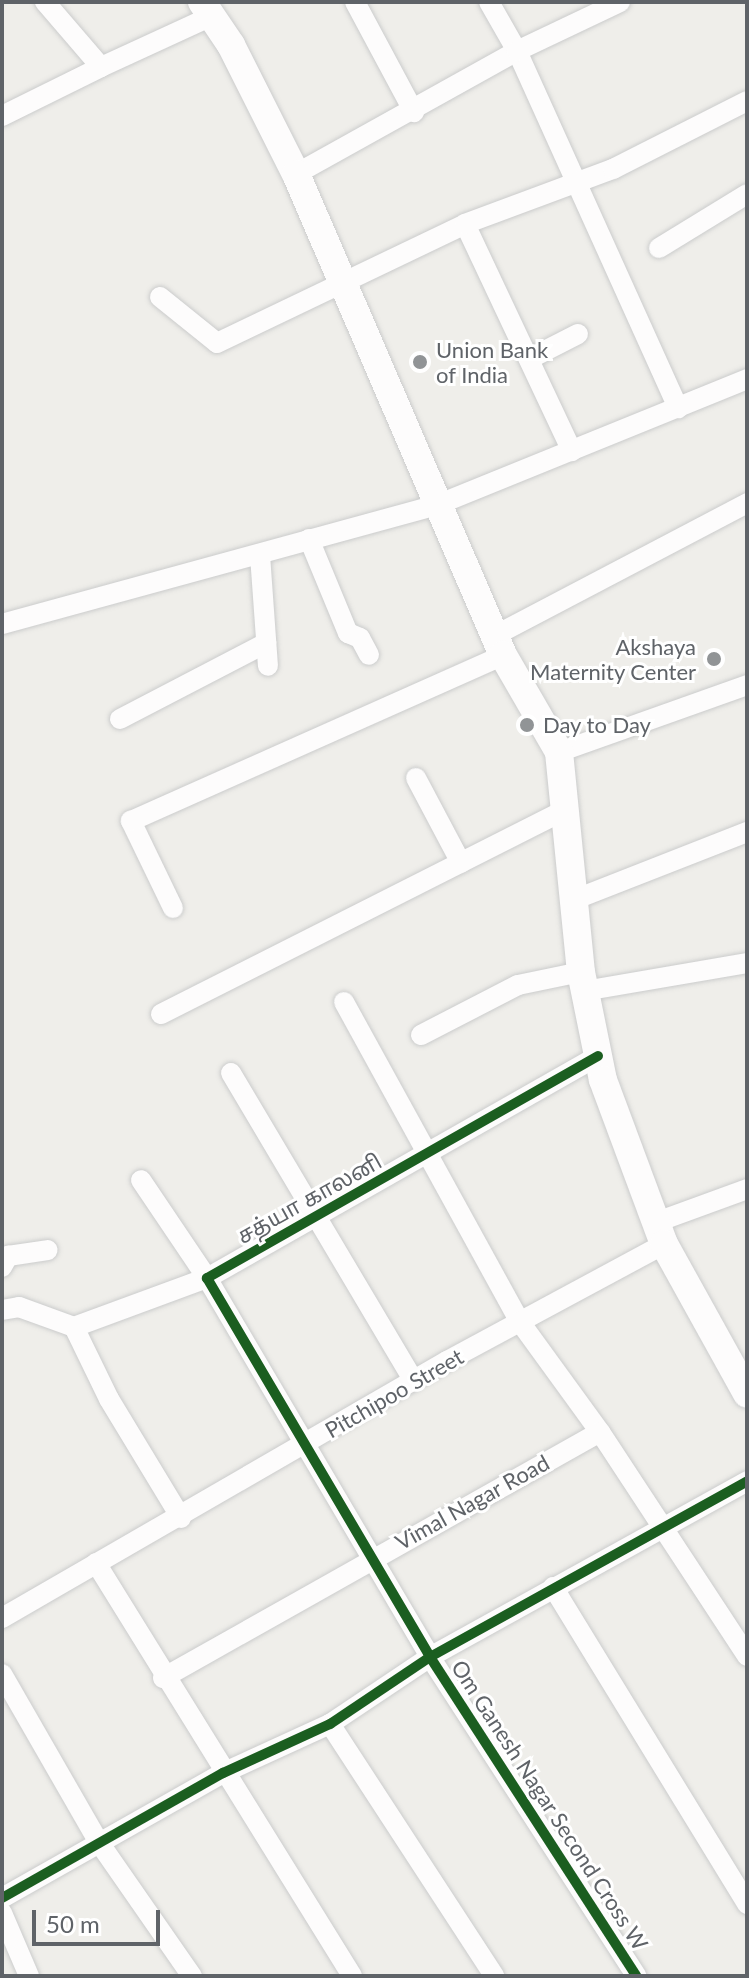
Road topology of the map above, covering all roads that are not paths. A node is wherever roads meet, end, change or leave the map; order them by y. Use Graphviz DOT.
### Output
graph roads {
  1 [pos="45,2"];
  2 [pos="355,2"];
  3 [pos="489,2"];
  4 [pos="620,2"];
  5 [pos="207,9"];
  6 [pos="517,51"];
  7 [pos="101,67"];
  8 [pos="747,101"];
  9 [pos="414,112"];
  10 [pos="2,116"];
  11 [pos="296,174"];
  12 [pos="576,182"];
  13 [pos="747,194"];
  14 [pos="465,224"];
  15 [pos="659,248"];
  16 [pos="345,279"];
  17 [pos="160,297"];
  18 [pos="578,334"];
  19 [pos="529,359"];
  20 [pos="747,379"];
  21 [pos="678,408"];
  22 [pos="572,451"];
  23 [pos="437,505"];
  24 [pos="747,505"];
  25 [pos="309,539"];
  26 [pos="260,555"];
  27 [pos="2,624"];
  28 [pos="266,643"];
  29 [pos="499,645"];
  30 [pos="369,655"];
  31 [pos="268,666"];
  32 [pos="747,685"];
  33 [pos="120,719"];
  34 [pos="559,752"];
  35 [pos="416,778"];
  36 [pos="565,810"];
  37 [pos="747,832"];
  38 [pos="461,863"];
  39 [pos="576,899"];
  40 [pos="173,908"];
  41 [pos="747,963"];
  42 [pos="583,981"];
  43 [pos="344,1002"];
  44 [pos="161,1014"];
  45 [pos="421,1035"];
  46 [pos="598,1056"];
  47 [pos="231,1073"];
  48 [pos="428,1154"];
  49 [pos="141,1180"];
  50 [pos="747,1189"];
  51 [pos="316,1217"];
  52 [pos="661,1233"];
  53 [pos="48,1250"];
  54 [pos="2,1267"];
  55 [pos="207,1278"];
  56 [pos="2,1293"];
  57 [pos="10,1309"];
  58 [pos="520,1322"];
  59 [pos="74,1327"];
  60 [pos="414,1381"];
  61 [pos="747,1394"];
  62 [pos="600,1432"];
  63 [pos="303,1446"];
  64 [pos="747,1481"];
  65 [pos="181,1518"];
  66 [pos="664,1526"];
  67 [pos="372,1556"];
  68 [pos="96,1563"];
  69 [pos="553,1587"];
  70 [pos="2,1618"];
  71 [pos="747,1656"];
  72 [pos="430,1657"];
  73 [pos="2,1674"];
  74 [pos="163,1678"];
  75 [pos="330,1724"];
  76 [pos="223,1773"];
  77 [pos="98,1841"];
  78 [pos="2,1898"];
  79 [pos="747,1904"];
  80 [pos="2,1913"];
  81 [pos="29,1976"];
  82 [pos="192,1976"];
  83 [pos="352,1976"];
  84 [pos="494,1976"];
  85 [pos="636,1976"];
  1 -- 7 [label="street"];
  2 -- 9 [label="street"];
  3 -- 6 [label="street"];
  4 -- 6 [label="street"];
  5 -- 7 [label="street"];
  5 -- 11 [label="main road"];
  6 -- 9 [label="street"];
  6 -- 12 [label="street"];
  7 -- 10 [label="street"];
  8 -- 12 [label="street"];
  9 -- 11 [label="street"];
  11 -- 16 [label="main road"];
  12 -- 14 [label="street"];
  12 -- 21 [label="street"];
  13 -- 15 [label="street"];
  14 -- 16 [label="street"];
  14 -- 19 [label="street"];
  16 -- 17 [label="street"];
  16 -- 23 [label="main road"];
  18 -- 19 [label="street"];
  19 -- 22 [label="street"];
  20 -- 21 [label="street"];
  21 -- 22 [label="street"];
  22 -- 23 [label="street"];
  23 -- 25 [label="street"];
  23 -- 29 [label="main road"];
  24 -- 29 [label="street"];
  25 -- 26 [label="street"];
  25 -- 30 [label="street"];
  26 -- 27 [label="street"];
  26 -- 28 [label="street"];
  28 -- 31 [label="street"];
  28 -- 33 [label="street"];
  29 -- 34 [label="main road"];
  29 -- 40 [label="street"];
  32 -- 34 [label="street"];
  34 -- 36 [label="main road"];
  35 -- 38 [label="street"];
  36 -- 38 [label="street"];
  36 -- 39 [label="main road"];
  37 -- 39 [label="street"];
  38 -- 44 [label="street"];
  39 -- 42 [label="main road"];
  41 -- 42 [label="street"];
  42 -- 45 [label="street"];
  42 -- 46 [label="main road"];
  43 -- 48 [label="street"];
  46 -- 48 [label="street, சத்யா காலனி"];
  46 -- 52 [label="main road"];
  47 -- 51 [label="street"];
  48 -- 51 [label="street, சத்யா காலனி"];
  48 -- 58 [label="street"];
  49 -- 55 [label="street"];
  50 -- 52 [label="street, Pitchipoo Street"];
  51 -- 55 [label="street, சத்யா காலனி"];
  51 -- 60 [label="street"];
  52 -- 58 [label="street, Pitchipoo Street"];
  52 -- 61 [label="main road"];
  53 -- 54 [label="street"];
  55 -- 59 [label="street, சத்யா காலனி"];
  55 -- 63 [label="street"];
  56 -- 57 [label="street"];
  57 -- 59 [label="street"];
  58 -- 60 [label="street, Pitchipoo Street"];
  58 -- 62 [label="street"];
  59 -- 65 [label="street"];
  60 -- 63 [label="street, Pitchipoo Street"];
  62 -- 66 [label="street"];
  62 -- 67 [label="street, Vimal Nagar Road"];
  63 -- 65 [label="street, Pitchipoo Street"];
  63 -- 67 [label="street, Om Ganesh Nagar Second Cross W"];
  64 -- 66 [label="street"];
  65 -- 68 [label="street, Pitchipoo Street"];
  66 -- 69 [label="street"];
  66 -- 71 [label="street"];
  67 -- 72 [label="street, Om Ganesh Nagar Second Cross W"];
  67 -- 74 [label="street, Vimal Nagar Road"];
  68 -- 70 [label="street, Pitchipoo Street"];
  68 -- 74 [label="street"];
  69 -- 72 [label="street"];
  69 -- 79 [label="street"];
  72 -- 75 [label="street"];
  72 -- 85 [label="street, Om Ganesh Nagar Second Cross W"];
  73 -- 77 [label="street"];
  74 -- 76 [label="street"];
  75 -- 76 [label="street"];
  75 -- 84 [label="street"];
  76 -- 77 [label="street"];
  76 -- 83 [label="street"];
  77 -- 78 [label="street"];
  77 -- 82 [label="street"];
  80 -- 81 [label="street"];
}
